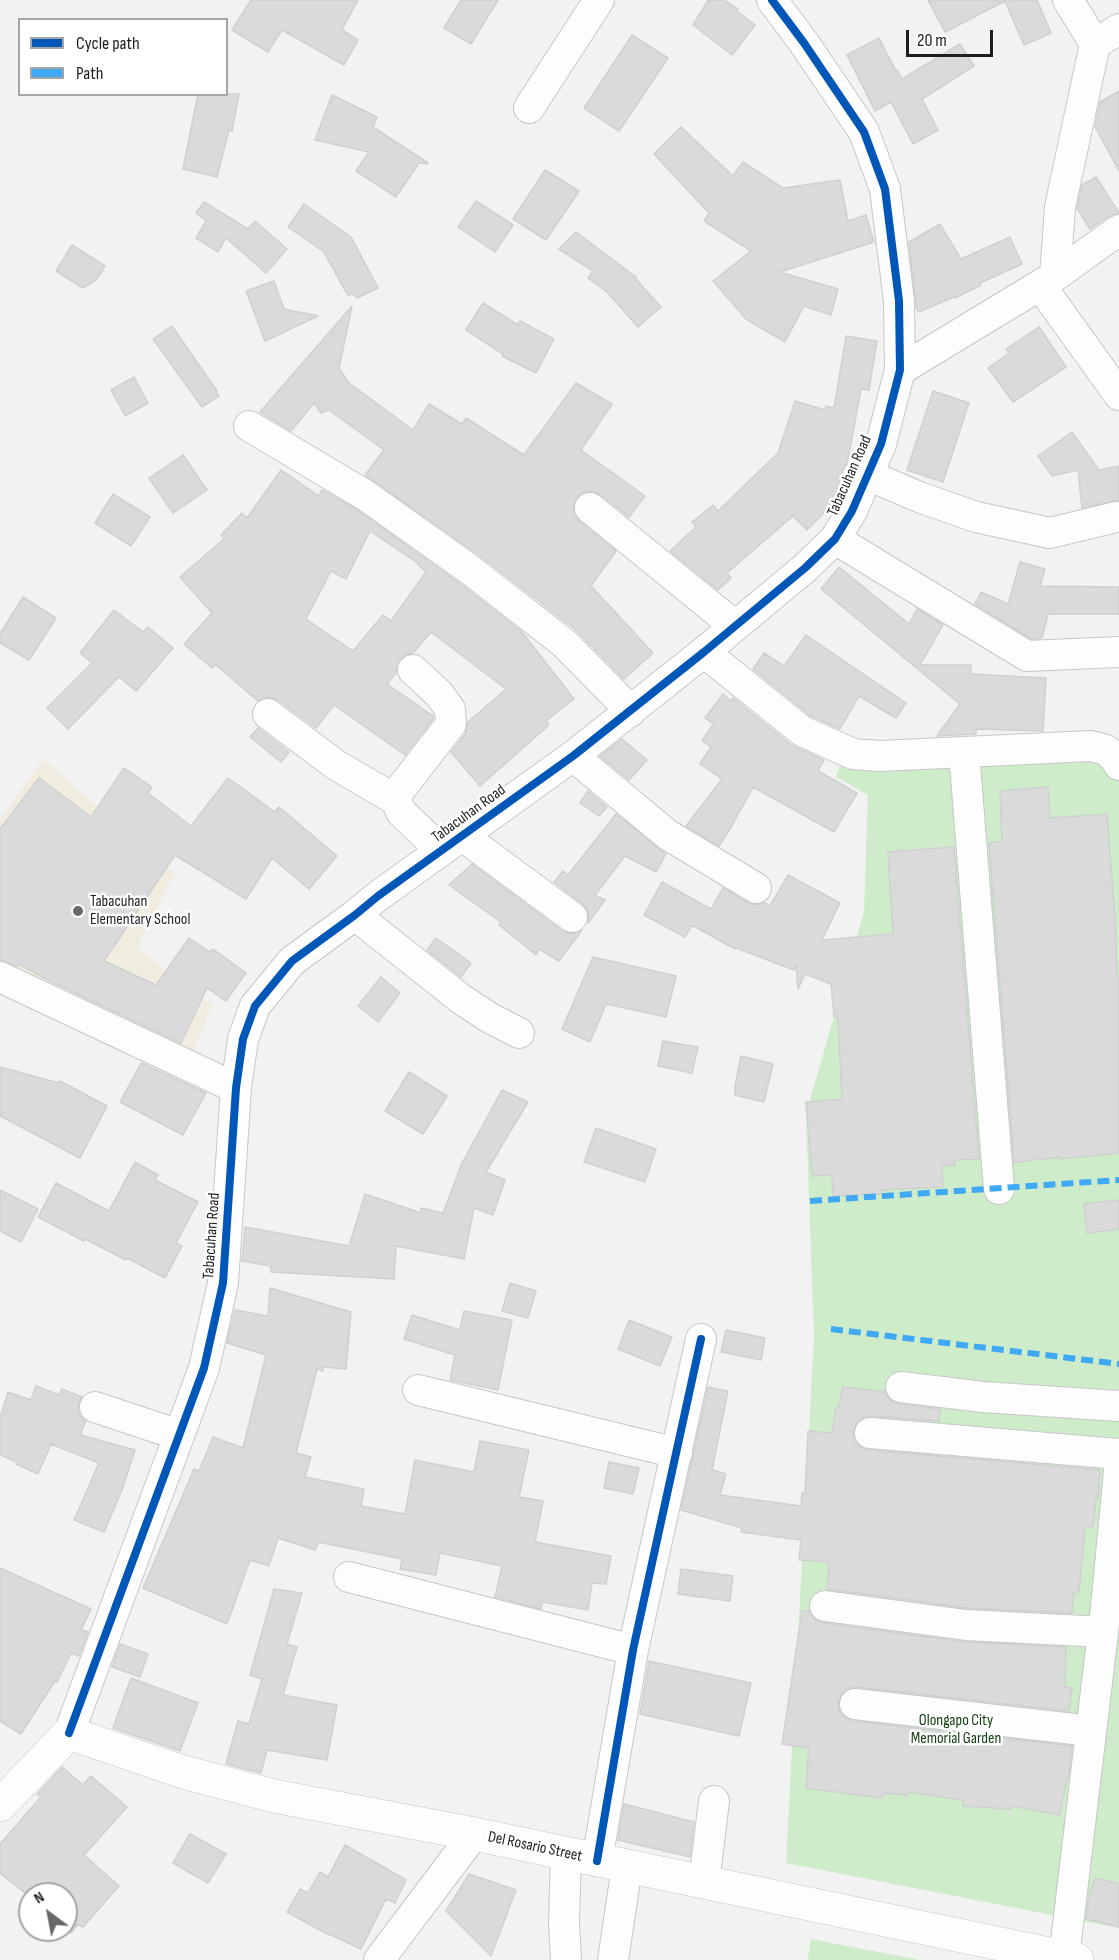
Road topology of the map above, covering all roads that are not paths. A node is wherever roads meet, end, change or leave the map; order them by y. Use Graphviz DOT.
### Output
graph roads {
  1 [pos="599,0"];
  2 [pos="772,0"];
  3 [pos="1068,0"];
  4 [pos="1107,37"];
  5 [pos="529,108"];
  6 [pos="1119,230"];
  7 [pos="1047,281"];
  8 [pos="900,370"];
  9 [pos="1119,394"];
  10 [pos="249,426"];
  11 [pos="868,475"];
  12 [pos="590,508"];
  13 [pos="1116,517"];
  14 [pos="835,539"];
  15 [pos="735,626"];
  16 [pos="704,652"];
  17 [pos="1119,652"];
  18 [pos="413,670"];
  19 [pos="631,711"];
  20 [pos="268,714"];
  21 [pos="964,752"];
  22 [pos="573,756"];
  23 [pos="1119,765"];
  24 [pos="396,800"];
  25 [pos="451,843"];
  26 [pos="756,888"];
  27 [pos="355,915"];
  28 [pos="572,917"];
  29 [pos="0,977"];
  30 [pos="519,1033"];
  31 [pos="236,1088"];
  32 [pos="999,1189"];
  33 [pos="701,1339"];
  34 [pos="901,1387"];
  35 [pos="418,1390"];
  36 [pos="1119,1406"];
  37 [pos="95,1407"];
  38 [pos="870,1432"];
  39 [pos="179,1436"];
  40 [pos="677,1453"];
  41 [pos="1119,1455"];
  42 [pos="1119,1471"];
  43 [pos="349,1577"];
  44 [pos="825,1606"];
  45 [pos="1103,1632"];
  46 [pos="633,1650"];
  47 [pos="855,1704"];
  48 [pos="1091,1731"];
  49 [pos="69,1733"];
  50 [pos="714,1801"];
  51 [pos="0,1805"];
  52 [pos="474,1834"];
  53 [pos="597,1860"];
  54 [pos="704,1883"];
  55 [pos="1070,1959"];
  56 [pos="380,1960"];
  57 [pos="566,1960"];
  58 [pos="613,1960"];
  1 -- 5 [label="street"];
  2 -- 8 [label="street, Tabacuhan Road"];
  3 -- 4 [label="street"];
  4 -- 7 [label="street"];
  6 -- 7 [label="street"];
  7 -- 8 [label="street"];
  7 -- 9 [label="street"];
  8 -- 11 [label="street, Tabacuhan Road"];
  10 -- 19 [label="street"];
  11 -- 13 [label="street"];
  11 -- 14 [label="street, Tabacuhan Road"];
  12 -- 15 [label="street"];
  14 -- 15 [label="street, Tabacuhan Road"];
  14 -- 17 [label="street"];
  15 -- 16 [label="street, Tabacuhan Road"];
  16 -- 19 [label="street, Tabacuhan Road"];
  16 -- 21 [label="street"];
  18 -- 24 [label="street"];
  19 -- 22 [label="street, Tabacuhan Road"];
  20 -- 24 [label="street"];
  21 -- 23 [label="street"];
  21 -- 32 [label="street"];
  22 -- 25 [label="street, Tabacuhan Road"];
  22 -- 26 [label="street"];
  24 -- 25 [label="street"];
  25 -- 27 [label="street, Tabacuhan Road"];
  25 -- 28 [label="street"];
  27 -- 30 [label="street"];
  27 -- 31 [label="street, Tabacuhan Road"];
  29 -- 31 [label="street"];
  31 -- 39 [label="street, Tabacuhan Road"];
  33 -- 40 [label="street"];
  34 -- 36 [label="street"];
  35 -- 40 [label="street"];
  37 -- 39 [label="street"];
  38 -- 41 [label="street"];
  39 -- 49 [label="street, Tabacuhan Road"];
  40 -- 46 [label="street"];
  42 -- 45 [label="street"];
  43 -- 46 [label="street"];
  44 -- 45 [label="street"];
  45 -- 48 [label="street"];
  46 -- 53 [label="street"];
  47 -- 48 [label="street"];
  48 -- 55 [label="street"];
  49 -- 51 [label="main road, Tabacuhan Road"];
  49 -- 52 [label="main road, Del Rosario Street"];
  50 -- 54 [label="street"];
  52 -- 53 [label="main road, Del Rosario Street"];
  52 -- 56 [label="street"];
  53 -- 54 [label="main road, Del Rosario Street"];
  53 -- 57 [label="street"];
  53 -- 58 [label="street"];
  54 -- 55 [label="main road, Del Rosario Street"];
}
